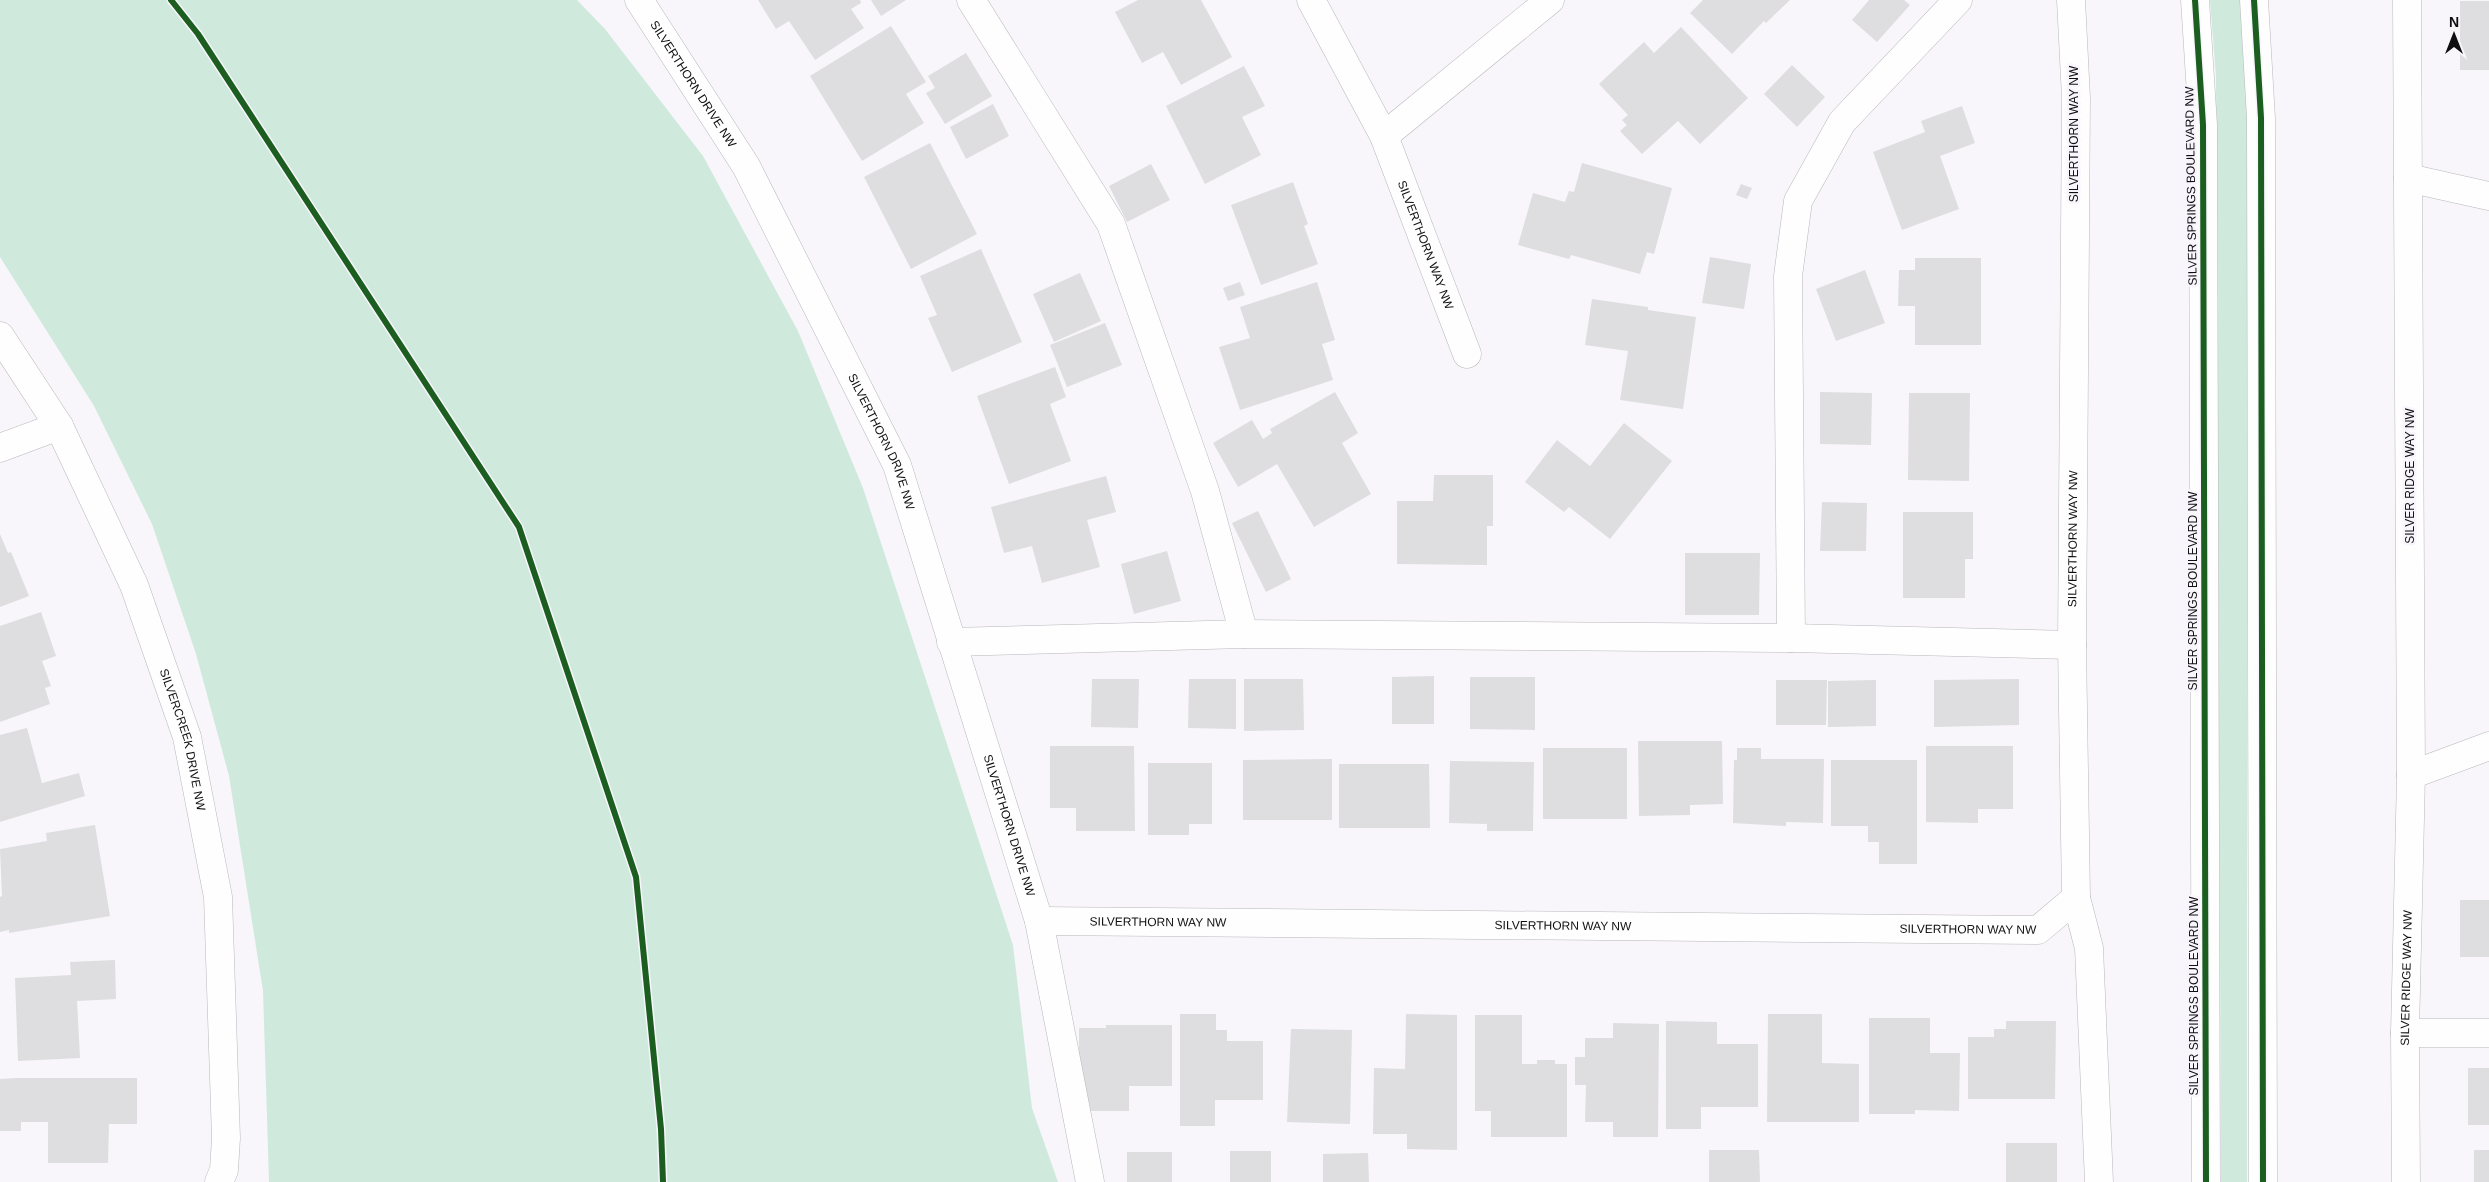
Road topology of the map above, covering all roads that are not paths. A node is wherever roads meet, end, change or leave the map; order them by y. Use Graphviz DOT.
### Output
graph roads {
  1 [pos="639,0"];
  2 [pos="971,0"];
  3 [pos="1311,0"];
  4 [pos="1550,0"];
  5 [pos="1958,0"];
  6 [pos="2071,0"];
  7 [pos="2195,0"];
  8 [pos="2254,0"];
  9 [pos="2407,0"];
  10 [pos="1384,136"];
  11 [pos="2408,178"];
  12 [pos="2489,196"];
  13 [pos="0,336"];
  14 [pos="1467,354"];
  15 [pos="59,426"];
  16 [pos="0,448"];
  17 [pos="1244,634"];
  18 [pos="1792,638"];
  19 [pos="951,642"];
  20 [pos="2072,645"];
  21 [pos="2489,746"];
  22 [pos="2411,775"];
  23 [pos="2076,898"];
  24 [pos="1039,921"];
  25 [pos="2405,1033"];
  26 [pos="2489,1033"];
  27 [pos="219,1182"];
  28 [pos="1090,1182"];
  29 [pos="2099,1182"];
  30 [pos="2206,1182"];
  31 [pos="2263,1182"];
  32 [pos="2406,1182"];
  1 -- 19 [label="street, SILVERTHORN DRIVE NW"];
  2 -- 17 [label="street"];
  3 -- 10 [label="street, SILVERTHORN WAY NW"];
  4 -- 10 [label="street"];
  5 -- 18 [label="street"];
  6 -- 20 [label="street, SILVERTHORN WAY NW"];
  7 -- 30 [label="street, SILVER SPRINGS BOULEVARD NW"];
  8 -- 31 [label="street"];
  9 -- 11 [label="street, SILVER RIDGE WAY NW"];
  10 -- 14 [label="street, SILVERTHORN WAY NW"];
  11 -- 12 [label="street"];
  11 -- 22 [label="street, SILVER RIDGE WAY NW"];
  13 -- 15 [label="street, SILVERCREEK DRIVE NW"];
  15 -- 16 [label="street"];
  15 -- 27 [label="street, SILVERCREEK DRIVE NW"];
  17 -- 18 [label="street"];
  17 -- 19 [label="street"];
  18 -- 20 [label="street"];
  19 -- 24 [label="street, SILVERTHORN DRIVE NW"];
  20 -- 23 [label="street, SILVERTHORN WAY NW"];
  21 -- 22 [label="street"];
  22 -- 25 [label="street, SILVER RIDGE WAY NW"];
  23 -- 24 [label="street, SILVERTHORN WAY NW"];
  23 -- 29 [label="street"];
  24 -- 28 [label="street, SILVERTHORN DRIVE NW"];
  25 -- 26 [label="street"];
  25 -- 32 [label="street, SILVER RIDGE WAY NW"];
}
